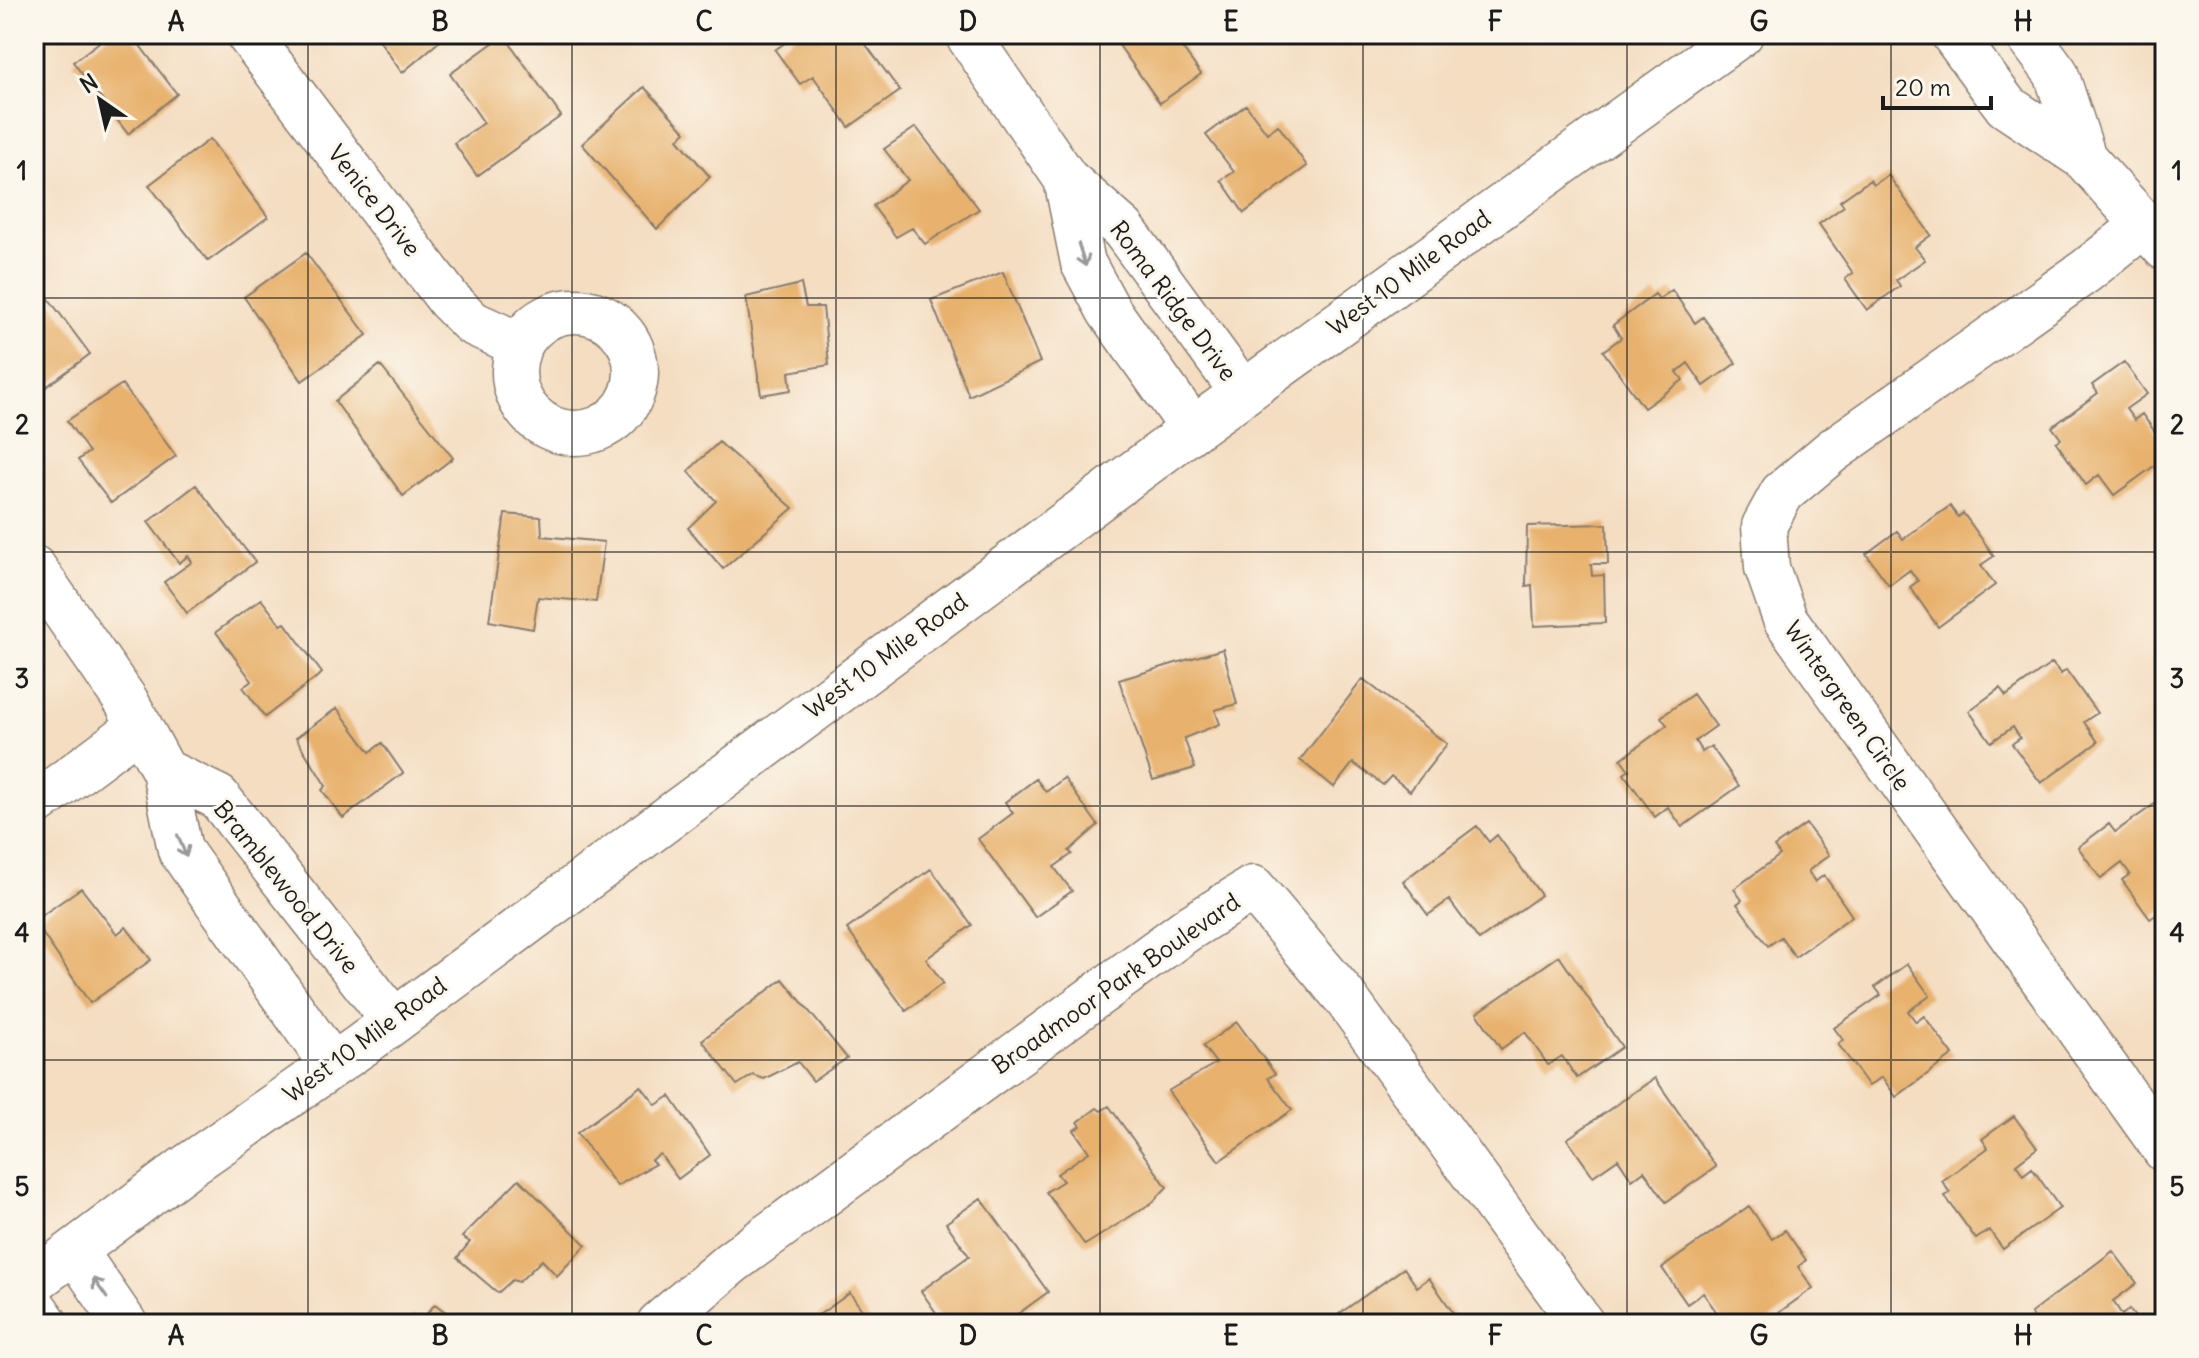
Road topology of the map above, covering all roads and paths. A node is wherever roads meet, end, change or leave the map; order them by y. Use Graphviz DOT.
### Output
graph roads {
  1 [pos="248,34"];
  2 [pos="967,34"];
  3 [pos="1953,34"];
  4 [pos="2027,34"];
  5 [pos="1732,36"];
  6 [pos="2084,158"];
  7 [pos="1066,179"];
  8 [pos="2154,236"];
  9 [pos="520,345"];
  10 [pos="1243,393"];
  11 [pos="1193,429"];
  12 [pos="34,568"];
  13 [pos="140,726"];
  14 [pos="164,771"];
  15 [pos="34,805"];
  16 [pos="394,1021"];
  17 [pos="332,1065"];
  18 [pos="2165,1150"];
  19 [pos="75,1251"];
  20 [pos="34,1281"];
  21 [pos="34,1307"];
  22 [pos="46,1324"];
  23 [pos="125,1324"];
  24 [pos="659,1324"];
  25 [pos="1582,1324"];
  1 -- 9 [label="street, Venice Drive"];
  2 -- 7 [label="street, Roma Ridge Drive"];
  3 -- 6 [label="street, Wintergreen Circle"];
  4 -- 6 [label="street, Wintergreen Circle"];
  5 -- 10 [label="street, West 10 Mile Road"];
  6 -- 8 [label="street, Wintergreen Circle"];
  7 -- 10 [label="street, Roma Ridge Drive"];
  7 -- 11 [label="street, Roma Ridge Drive, one-way"];
  8 -- 18 [label="street, Wintergreen Circle"];
  10 -- 11 [label="street, West 10 Mile Road"];
  11 -- 16 [label="street, West 10 Mile Road"];
  12 -- 13 [label="street, Bramblewood Drive"];
  13 -- 14 [label="street, Bramblewood Drive"];
  13 -- 15 [label="street"];
  14 -- 16 [label="street, Bramblewood Drive"];
  14 -- 17 [label="street, Bramblewood Drive, one-way"];
  16 -- 17 [label="street, West 10 Mile Road"];
  17 -- 19 [label="street, West 10 Mile Road"];
  19 -- 20 [label="street, West 10 Mile Road"];
  23 -- 19 [label="street, one-way"];
  21 -- 22 [label="street"];
  24 -- 25 [label="street, Broadmoor Park Boulevard"];
}
